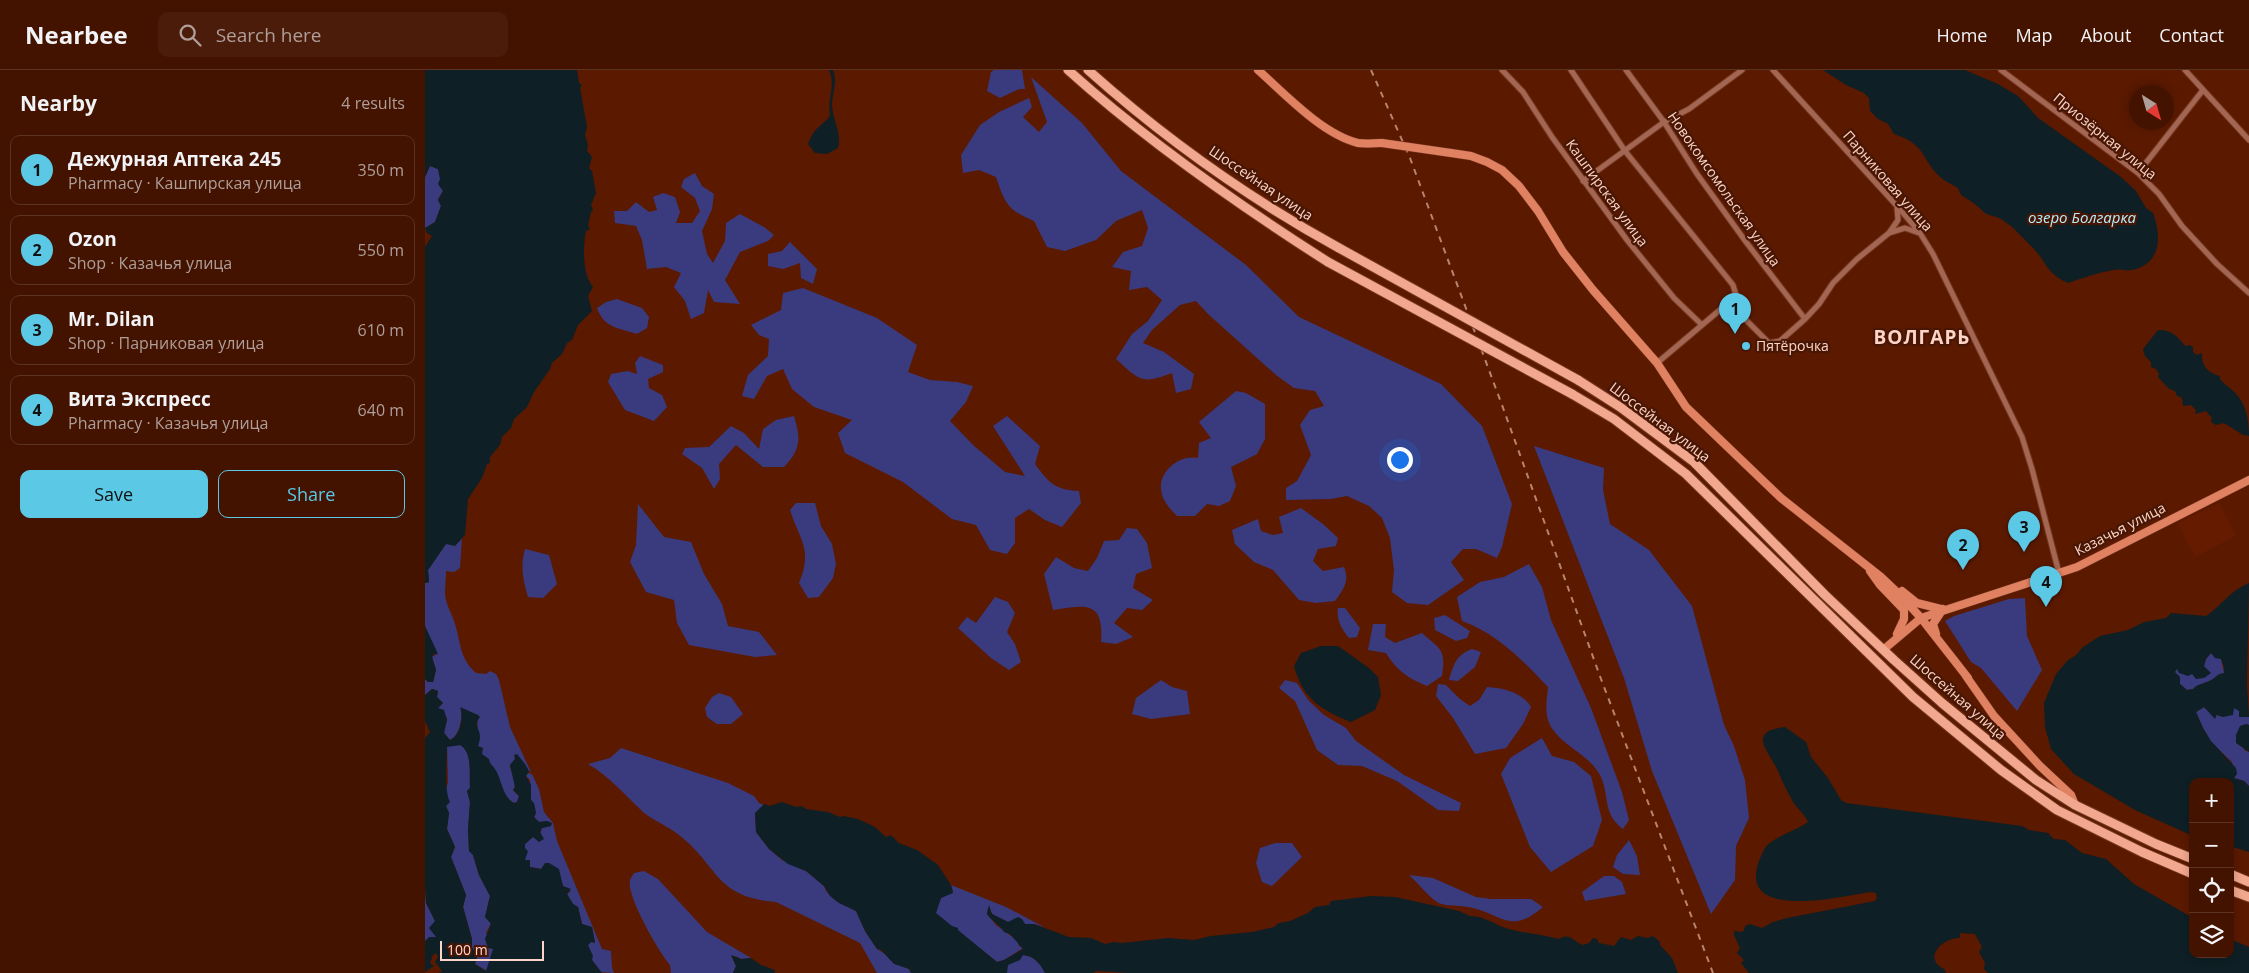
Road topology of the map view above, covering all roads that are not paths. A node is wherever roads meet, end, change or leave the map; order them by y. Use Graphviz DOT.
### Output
graph roads {
  1 [pos="1068,70"];
  2 [pos="1088,70"];
  3 [pos="1258,70"];
  4 [pos="1502,70"];
  5 [pos="1571,70"];
  6 [pos="1626,70"];
  7 [pos="1741,70"];
  8 [pos="1773,70"];
  9 [pos="2001,70"];
  10 [pos="2185,70"];
  11 [pos="2203,90"];
  12 [pos="1664,122"];
  13 [pos="2249,140"];
  14 [pos="1625,152"];
  15 [pos="2138,173"];
  16 [pos="1583,181"];
  17 [pos="1897,206"];
  18 [pos="1889,233"];
  19 [pos="1920,233"];
  20 [pos="2249,293"];
  21 [pos="1734,308"];
  22 [pos="1805,320"];
  23 [pos="1701,324"];
  24 [pos="1657,362"];
  25 [pos="2249,480"];
  26 [pos="1863,563"];
  27 [pos="2059,573"];
  28 [pos="1885,581"];
  29 [pos="1943,609"];
  30 [pos="1921,618"];
  31 [pos="1895,638"];
  32 [pos="1883,650"];
  33 [pos="1873,660"];
  34 [pos="1968,678"];
  35 [pos="2075,805"];
  36 [pos="2189,857"];
  37 [pos="2189,872"];
  38 [pos="2234,876"];
  39 [pos="2249,882"];
  40 [pos="2234,891"];
  41 [pos="2249,897"];
  1 -- 33 [label="main road, Шоссейная улица, bridge"];
  2 -- 32 [label="main road, Шоссейная улица, bridge"];
  3 -- 24 [label="main road, Шоссейная улица, bridge"];
  4 -- 16 [label="street, Кашпирская улица"];
  5 -- 14 [label="street"];
  6 -- 12 [label="street, Новокомсомольская улица"];
  7 -- 12 [label="street"];
  8 -- 17 [label="street, Парниковая улица"];
  9 -- 15 [label="street, Приозёрная улица"];
  10 -- 11 [label="street"];
  11 -- 13 [label="street"];
  11 -- 15 [label="street"];
  12 -- 14 [label="street"];
  12 -- 22 [label="street, Новокомсомольская улица"];
  14 -- 16 [label="street"];
  14 -- 21 [label="street"];
  15 -- 20 [label="street, Приозёрная улица"];
  16 -- 23 [label="street, Кашпирская улица"];
  17 -- 18 [label="street"];
  17 -- 19 [label="street, Парниковая улица"];
  18 -- 19 [label="street"];
  18 -- 22 [label="street"];
  19 -- 27 [label="street, Парниковая улица"];
  21 -- 22 [label="street"];
  21 -- 23 [label="street"];
  23 -- 24 [label="street"];
  24 -- 26 [label="main road, Шоссейная улица"];
  25 -- 27 [label="main road, Казачья улица"];
  26 -- 28 [label="main road, Шоссейная улица"];
  26 -- 31 [label="main road, Шоссейная улица"];
  27 -- 29 [label="main road, Казачья улица"];
  28 -- 29 [label="main road, Казачья улица"];
  28 -- 30 [label="main road, Шоссейная улица"];
  29 -- 30 [label="main road, Казачья улица"];
  29 -- 34 [label="main road, Шоссейная улица"];
  30 -- 31 [label="main road, Казачья улица"];
  30 -- 34 [label="main road, Шоссейная улица"];
  31 -- 32 [label="main road, Казачья улица"];
  32 -- 33 [label="main road, Казачья улица"];
  32 -- 35 [label="main road, Шоссейная улица"];
  33 -- 37 [label="main road, Шоссейная улица"];
  34 -- 35 [label="main road, Шоссейная улица"];
  35 -- 36 [label="main road"];
  38 -- 39 [label="main road"];
  40 -- 41 [label="main road"];
}
